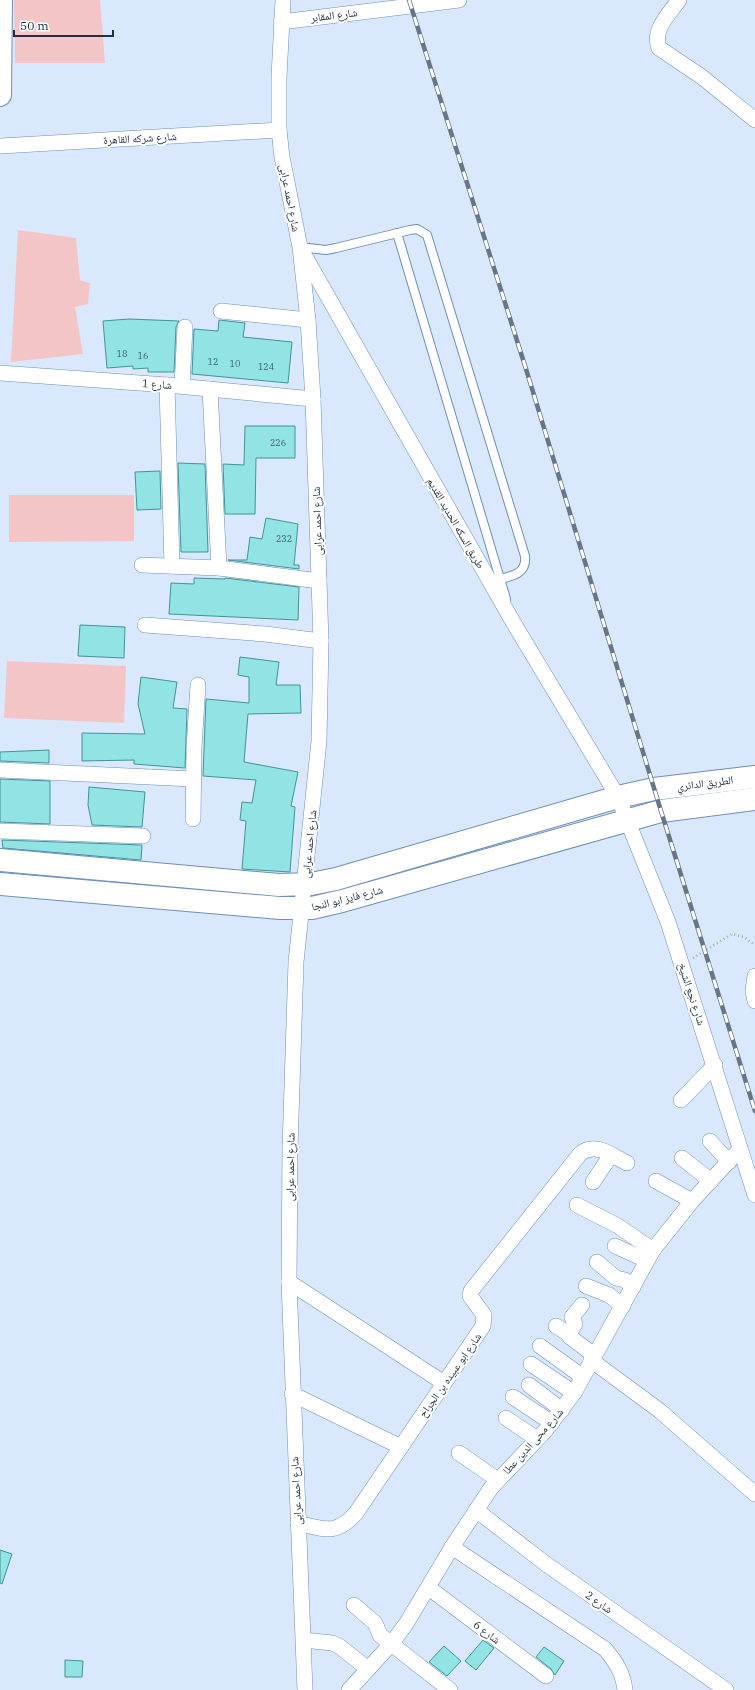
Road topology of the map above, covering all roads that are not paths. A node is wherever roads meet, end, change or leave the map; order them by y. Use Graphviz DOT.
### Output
graph roads {
  1 [pos="1,0"];
  2 [pos="283,0"];
  3 [pos="459,0"];
  4 [pos="679,0"];
  5 [pos="281,22"];
  6 [pos="0,95"];
  7 [pos="755,120"];
  8 [pos="279,130"];
  9 [pos="0,146"];
  10 [pos="397,233"];
  11 [pos="300,247"];
  12 [pos="221,311"];
  13 [pos="308,320"];
  14 [pos="185,327"];
  15 [pos="0,374"];
  16 [pos="175,385"];
  17 [pos="210,389"];
  18 [pos="313,399"];
  19 [pos="142,565"];
  20 [pos="172,566"];
  21 [pos="219,568"];
  22 [pos="500,579"];
  23 [pos="319,581"];
  24 [pos="513,622"];
  25 [pos="145,625"];
  26 [pos="321,641"];
  27 [pos="198,685"];
  28 [pos="0,770"];
  29 [pos="755,777"];
  30 [pos="193,779"];
  31 [pos="654,789"];
  32 [pos="618,797"];
  33 [pos="755,799"];
  34 [pos="661,811"];
  35 [pos="193,818"];
  36 [pos="628,820"];
  37 [pos="0,831"];
  38 [pos="144,836"];
  39 [pos="0,860"];
  40 [pos="0,884"];
  41 [pos="305,884"];
  42 [pos="300,908"];
  43 [pos="755,976"];
  44 [pos="755,1001"];
  45 [pos="715,1065"];
  46 [pos="681,1100"];
  47 [pos="710,1141"];
  48 [pos="740,1149"];
  49 [pos="612,1155"];
  50 [pos="682,1158"];
  51 [pos="729,1162"];
  52 [pos="627,1163"];
  53 [pos="656,1181"];
  54 [pos="711,1181"];
  55 [pos="593,1182"];
  56 [pos="755,1195"];
  57 [pos="692,1201"];
  58 [pos="577,1205"];
  59 [pos="615,1246"];
  60 [pos="650,1255"];
  61 [pos="597,1262"];
  62 [pos="289,1282"];
  63 [pos="586,1286"];
  64 [pos="634,1287"];
  65 [pos="582,1305"];
  66 [pos="623,1306"];
  67 [pos="556,1326"];
  68 [pos="569,1334"];
  69 [pos="540,1346"];
  70 [pos="593,1357"];
  71 [pos="531,1364"];
  72 [pos="583,1377"];
  73 [pos="444,1382"];
  74 [pos="529,1385"];
  75 [pos="574,1393"];
  76 [pos="292,1394"];
  77 [pos="514,1397"];
  78 [pos="562,1410"];
  79 [pos="506,1418"];
  80 [pos="552,1423"];
  81 [pos="537,1439"];
  82 [pos="401,1447"];
  83 [pos="459,1453"];
  84 [pos="498,1480"];
  85 [pos="755,1494"];
  86 [pos="476,1510"];
  87 [pos="298,1523"];
  88 [pos="452,1547"];
  89 [pos="429,1588"];
  90 [pos="354,1605"];
  91 [pos="304,1640"];
  92 [pos="391,1644"];
  93 [pos="368,1669"];
  94 [pos="546,1676"];
  95 [pos="355,1688"];
  96 [pos="305,1690"];
  97 [pos="450,1690"];
  98 [pos="624,1690"];
  99 [pos="726,1690"];
  1 -- 6 [label="main road"];
  2 -- 5 [label="street, شارع احمد عرابى"];
  3 -- 5 [label="street, شارع المقابر"];
  4 -- 7 [label="street"];
  5 -- 8 [label="street, شارع احمد عرابى"];
  8 -- 9 [label="street, شارع شركه القاهرة"];
  8 -- 11 [label="street, شارع احمد عرابى"];
  10 -- 11 [label="lane"];
  10 -- 22 [label="lane"];
  10 -- 22 [label="lane"];
  11 -- 13 [label="street, شارع احمد عرابى"];
  11 -- 24 [label="street, طريق السكه الحديد القديم"];
  12 -- 13 [label="street"];
  13 -- 18 [label="street, شارع احمد عرابى"];
  14 -- 16 [label="street"];
  15 -- 16 [label="street, شارع 1"];
  16 -- 17 [label="street, شارع 1"];
  16 -- 20 [label="street"];
  17 -- 18 [label="street, شارع 1"];
  17 -- 21 [label="street"];
  18 -- 23 [label="street, شارع احمد عرابى"];
  19 -- 20 [label="street"];
  20 -- 21 [label="street"];
  21 -- 23 [label="street"];
  22 -- 24 [label="lane"];
  23 -- 26 [label="street, شارع احمد عرابى"];
  24 -- 32 [label="street, طريق السكه الحديد القديم"];
  25 -- 26 [label="street"];
  26 -- 41 [label="street, شارع احمد عرابى"];
  27 -- 30 [label="street"];
  28 -- 30 [label="street"];
  29 -- 31 [label="main road, الطريق الدائري"];
  30 -- 35 [label="street"];
  31 -- 32 [label="main road, شارع فايز ابو النجا"];
  32 -- 36 [label="street, شارع نجع الشيخ"];
  32 -- 41 [label="main road, شارع فايز ابو النجا"];
  33 -- 34 [label="main road, الطريق الدائري"];
  34 -- 36 [label="main road, شارع فايز ابو النجا"];
  36 -- 42 [label="main road, شارع فايز ابو النجا"];
  36 -- 45 [label="street, شارع نجع الشيخ"];
  37 -- 38 [label="street"];
  39 -- 41 [label="main road, شارع فايز ابو النجا"];
  40 -- 42 [label="main road, شارع فايز ابو النجا"];
  41 -- 42 [label="street, شارع احمد عرابى"];
  42 -- 62 [label="street, شارع احمد عرابى"];
  43 -- 44 [label="street"];
  45 -- 46 [label="street"];
  45 -- 48 [label="street, شارع نجع الشيخ"];
  47 -- 51 [label="street"];
  48 -- 51 [label="street, شارع محى الدين عطا"];
  48 -- 56 [label="street, شارع نجع الشيخ"];
  49 -- 52 [label="street, شارع ابو عبيده بن الجراح"];
  49 -- 55 [label="street"];
  49 -- 73 [label="street, شارع ابو عبيده بن الجراح"];
  50 -- 54 [label="street"];
  51 -- 54 [label="street, شارع محى الدين عطا"];
  53 -- 57 [label="street"];
  54 -- 57 [label="street, شارع محى الدين عطا"];
  57 -- 60 [label="street, شارع محى الدين عطا"];
  58 -- 60 [label="street"];
  59 -- 60 [label="street"];
  60 -- 64 [label="street, شارع محى الدين عطا"];
  61 -- 64 [label="street"];
  62 -- 73 [label="street"];
  62 -- 76 [label="street, شارع احمد عرابى"];
  63 -- 66 [label="street"];
  64 -- 66 [label="street, شارع محى الدين عطا"];
  65 -- 68 [label="street"];
  66 -- 70 [label="street, شارع محى الدين عطا"];
  67 -- 68 [label="street"];
  68 -- 70 [label="street"];
  69 -- 72 [label="street"];
  70 -- 72 [label="street, شارع محى الدين عطا"];
  70 -- 85 [label="street"];
  71 -- 75 [label="street"];
  72 -- 75 [label="street, شارع محى الدين عطا"];
  73 -- 82 [label="street, شارع ابو عبيده بن الجراح"];
  74 -- 78 [label="street"];
  75 -- 78 [label="street, شارع محى الدين عطا"];
  76 -- 82 [label="street"];
  76 -- 87 [label="street, شارع احمد عرابى"];
  77 -- 80 [label="street"];
  78 -- 80 [label="street, شارع محى الدين عطا"];
  79 -- 81 [label="street"];
  80 -- 81 [label="street, شارع محى الدين عطا"];
  81 -- 84 [label="street, شارع محى الدين عطا"];
  82 -- 87 [label="street, شارع ابو عبيده بن الجراح"];
  83 -- 84 [label="street"];
  84 -- 86 [label="street, شارع محى الدين عطا"];
  86 -- 88 [label="street, شارع محى الدين عطا"];
  86 -- 99 [label="street, شارع 2"];
  87 -- 91 [label="street, شارع احمد عرابى"];
  88 -- 89 [label="street, شارع محى الدين عطا"];
  88 -- 98 [label="street"];
  89 -- 92 [label="street, شارع محى الدين عطا"];
  89 -- 94 [label="street, شارع 6"];
  90 -- 92 [label="street"];
  91 -- 93 [label="street"];
  91 -- 96 [label="street, شارع احمد عرابى"];
  92 -- 93 [label="street, شارع محى الدين عطا"];
  92 -- 97 [label="street"];
  93 -- 95 [label="street, شارع محى الدين عطا"];
}
